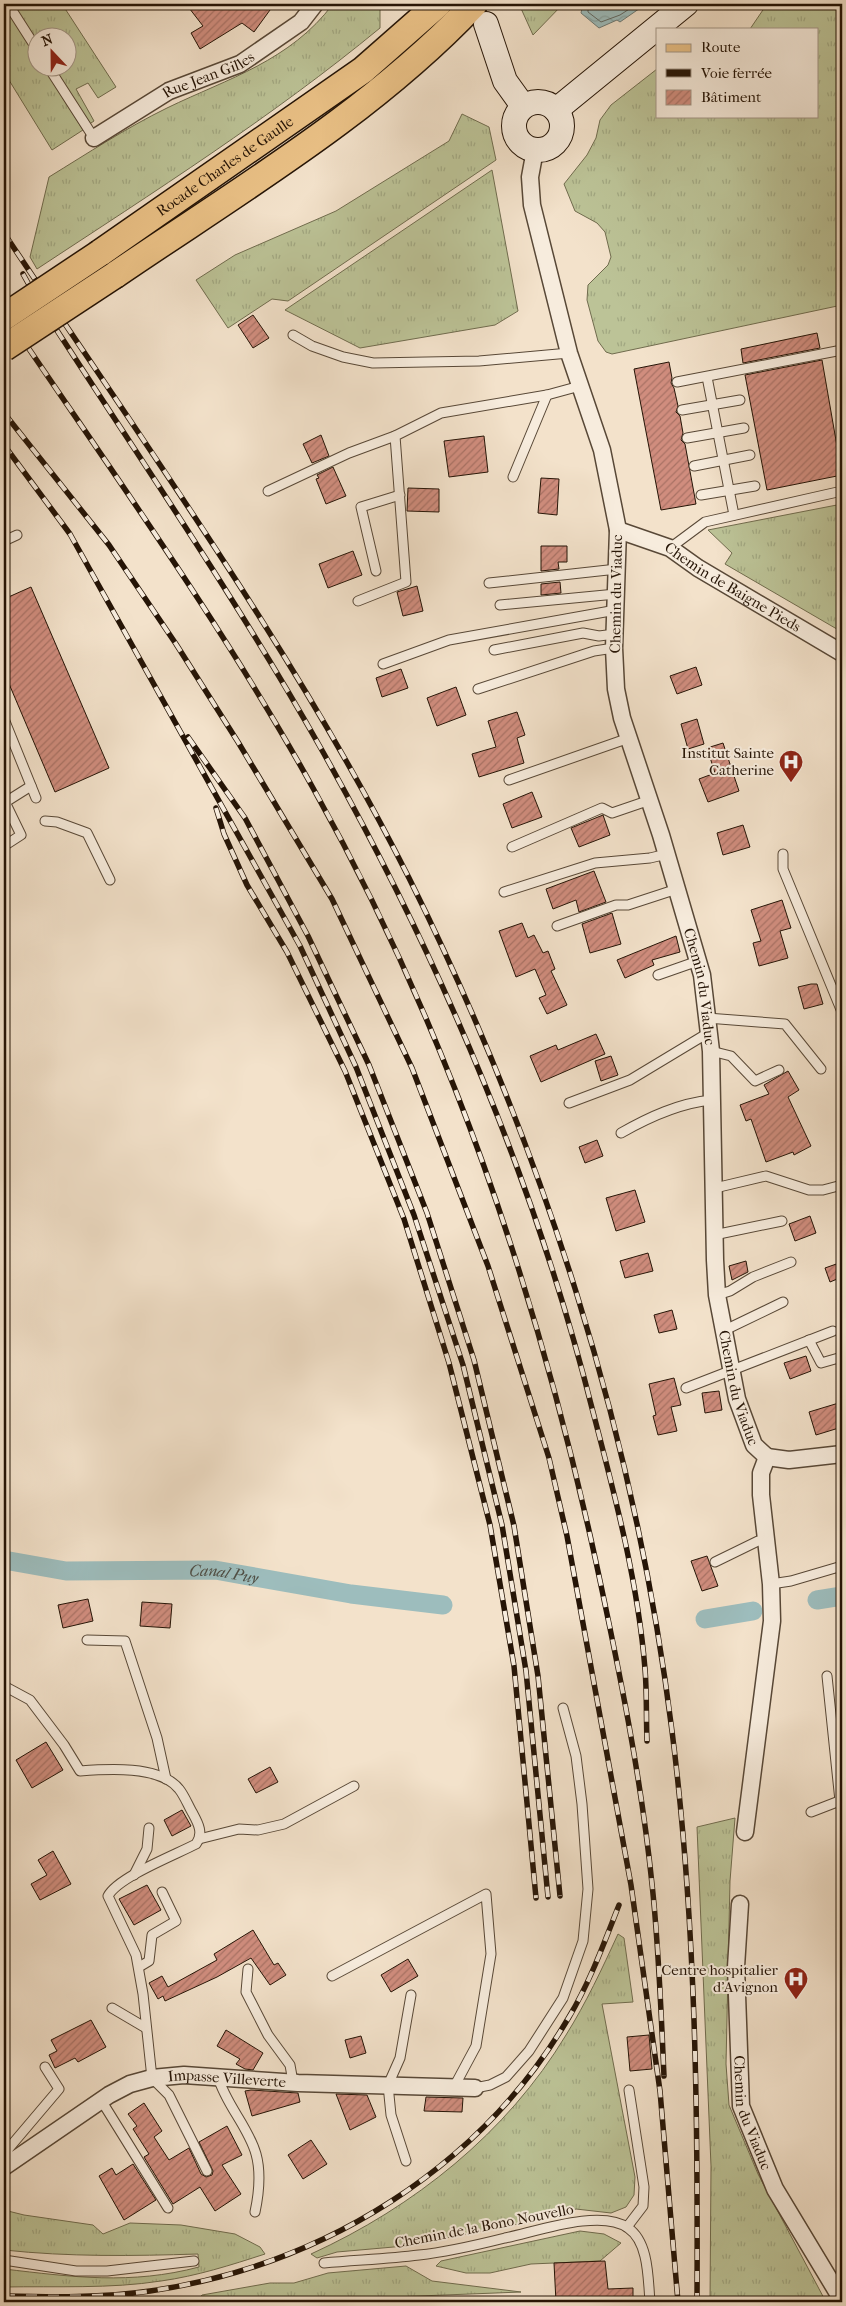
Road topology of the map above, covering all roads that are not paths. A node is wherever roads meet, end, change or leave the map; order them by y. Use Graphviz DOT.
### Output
graph roads {
  1 [pos="8,4"];
  2 [pos="315,4"];
  3 [pos="438,4"];
  4 [pos="686,4"];
  5 [pos="480,14"];
  6 [pos="656,28"];
  7 [pos="657,28"];
  8 [pos="28,35"];
  9 [pos="55,78"];
  10 [pos="523,106"];
  11 [pos="556,110"];
  12 [pos="94,138"];
  13 [pos="535,150"];
  14 [pos="4,317"];
  15 [pos="293,335"];
  16 [pos="4,348"];
  17 [pos="842,350"];
  18 [pos="569,353"];
  19 [pos="707,377"];
  20 [pos="677,382"];
  21 [pos="580,386"];
  22 [pos="547,395"];
  23 [pos="740,400"];
  24 [pos="713,406"];
  25 [pos="682,410"];
  26 [pos="744,428"];
  27 [pos="718,433"];
  28 [pos="395,436"];
  29 [pos="687,438"];
  30 [pos="750,455"];
  31 [pos="723,460"];
  32 [pos="694,466"];
  33 [pos="514,477"];
  34 [pos="755,486"];
  35 [pos="729,490"];
  36 [pos="842,490"];
  37 [pos="268,491"];
  38 [pos="400,495"];
  39 [pos="700,495"];
  40 [pos="734,515"];
  41 [pos="618,530"];
  42 [pos="17,535"];
  43 [pos="4,541"];
  44 [pos="670,548"];
  45 [pos="617,569"];
  46 [pos="376,571"];
  47 [pos="489,583"];
  48 [pos="358,601"];
  49 [pos="616,602"];
  50 [pos="500,606"];
  51 [pos="615,641"];
  52 [pos="494,650"];
  53 [pos="842,653"];
  54 [pos="383,664"];
  55 [pos="478,689"];
  56 [pos="4,720"];
  57 [pos="628,738"];
  58 [pos="509,780"];
  59 [pos="31,786"];
  60 [pos="36,798"];
  61 [pos="650,800"];
  62 [pos="5,803"];
  63 [pos="45,821"];
  64 [pos="4,846"];
  65 [pos="512,847"];
  66 [pos="667,854"];
  67 [pos="783,854"];
  68 [pos="110,880"];
  69 [pos="677,889"];
  70 [pos="504,892"];
  71 [pos="557,926"];
  72 [pos="698,960"];
  73 [pos="658,975"];
  74 [pos="842,1012"];
  75 [pos="707,1025"];
  76 [pos="711,1051"];
  77 [pos="821,1069"];
  78 [pos="779,1070"];
  79 [pos="712,1100"];
  80 [pos="569,1103"];
  81 [pos="621,1133"];
  82 [pos="842,1185"];
  83 [pos="715,1188"];
  84 [pos="782,1221"];
  85 [pos="714,1235"];
  86 [pos="790,1262"];
  87 [pos="717,1295"];
  88 [pos="783,1302"];
  89 [pos="725,1330"];
  90 [pos="833,1331"];
  91 [pos="809,1340"];
  92 [pos="842,1357"];
  93 [pos="733,1371"];
  94 [pos="686,1388"];
  95 [pos="842,1454"];
  96 [pos="768,1457"];
  97 [pos="766,1541"];
  98 [pos="714,1562"];
  99 [pos="842,1566"];
  100 [pos="771,1590"];
  101 [pos="87,1640"];
  102 [pos="827,1676"];
  103 [pos="4,1686"];
  104 [pos="563,1708"];
  105 [pos="166,1779"];
  106 [pos="354,1786"];
  107 [pos="841,1800"];
  108 [pos="811,1812"];
  109 [pos="148,1828"];
  110 [pos="745,1832"];
  111 [pos="199,1839"];
  112 [pos="134,1876"];
  113 [pos="162,1892"];
  114 [pos="740,1904"];
  115 [pos="139,1966"];
  116 [pos="248,1969"];
  117 [pos="332,1976"];
  118 [pos="411,1995"];
  119 [pos="112,2008"];
  120 [pos="146,2028"];
  121 [pos="45,2067"];
  122 [pos="218,2077"];
  123 [pos="152,2078"];
  124 [pos="293,2082"];
  125 [pos="388,2085"];
  126 [pos="454,2087"];
  127 [pos="475,2088"];
  128 [pos="629,2090"];
  129 [pos="101,2100"];
  130 [pos="4,2161"];
  131 [pos="406,2161"];
  132 [pos="4,2167"];
  133 [pos="208,2171"];
  134 [pos="168,2208"];
  135 [pos="255,2212"];
  136 [pos="627,2226"];
  137 [pos="4,2260"];
  138 [pos="194,2261"];
  139 [pos="324,2263"];
  140 [pos="842,2300"];
  141 [pos="650,2302"];
  1 -- 8 [label="lane"];
  2 -- 12 [label="street, Rue Jean Gilles"];
  3 -- 14 [label="main road, Rocade Charles de Gaulle, bridge"];
  4 -- 7 [label="main road"];
  5 -- 10 [label="main road"];
  5 -- 16 [label="main road, Rocade Charles de Gaulle, bridge"];
  6 -- 11 [label="main road"];
  9 -- 12 [label="lane"];
  10 -- 11 [label="main road"];
  10 -- 13 [label="main road"];
  11 -- 13 [label="main road"];
  13 -- 18 [label="street, Chemin du Viaduc"];
  15 -- 18 [label="lane"];
  17 -- 19 [label="lane"];
  18 -- 21 [label="street, Chemin du Viaduc"];
  19 -- 20 [label="lane"];
  19 -- 24 [label="lane"];
  21 -- 22 [label="lane"];
  21 -- 41 [label="street, Chemin du Viaduc"];
  22 -- 28 [label="lane"];
  22 -- 33 [label="lane"];
  23 -- 24 [label="lane"];
  24 -- 25 [label="lane"];
  24 -- 27 [label="lane"];
  26 -- 27 [label="lane"];
  27 -- 29 [label="lane"];
  27 -- 31 [label="lane"];
  28 -- 37 [label="lane"];
  28 -- 38 [label="lane"];
  30 -- 31 [label="lane"];
  31 -- 32 [label="lane"];
  31 -- 35 [label="lane"];
  34 -- 35 [label="lane"];
  35 -- 39 [label="lane"];
  35 -- 40 [label="lane"];
  36 -- 40 [label="lane"];
  38 -- 46 [label="lane"];
  38 -- 48 [label="lane"];
  40 -- 44 [label="lane"];
  41 -- 44 [label="street, Chemin de Baigne Pieds"];
  41 -- 45 [label="street, Chemin du Viaduc"];
  42 -- 43 [label="lane"];
  44 -- 53 [label="street, Chemin de Baigne Pieds"];
  45 -- 47 [label="lane"];
  45 -- 49 [label="street, Chemin du Viaduc"];
  49 -- 50 [label="lane"];
  49 -- 51 [label="street, Chemin du Viaduc"];
  49 -- 54 [label="lane"];
  51 -- 52 [label="lane"];
  51 -- 55 [label="lane"];
  51 -- 57 [label="street, Chemin du Viaduc"];
  56 -- 59 [label="lane"];
  57 -- 58 [label="lane"];
  57 -- 61 [label="street, Chemin du Viaduc"];
  59 -- 60 [label="lane"];
  59 -- 62 [label="lane"];
  61 -- 65 [label="lane"];
  61 -- 66 [label="street, Chemin du Viaduc"];
  62 -- 64 [label="lane"];
  63 -- 68 [label="lane"];
  66 -- 69 [label="street, Chemin du Viaduc"];
  66 -- 70 [label="lane"];
  67 -- 74 [label="lane"];
  69 -- 71 [label="lane"];
  69 -- 72 [label="street, Chemin du Viaduc"];
  72 -- 73 [label="lane"];
  72 -- 75 [label="street, Chemin du Viaduc"];
  75 -- 76 [label="street, Chemin du Viaduc"];
  75 -- 77 [label="lane"];
  75 -- 80 [label="lane"];
  76 -- 78 [label="lane"];
  76 -- 79 [label="street, Chemin du Viaduc"];
  79 -- 81 [label="lane"];
  79 -- 83 [label="street, Chemin du Viaduc"];
  82 -- 83 [label="lane"];
  83 -- 85 [label="street, Chemin du Viaduc"];
  84 -- 85 [label="lane"];
  85 -- 87 [label="street, Chemin du Viaduc"];
  86 -- 87 [label="lane"];
  87 -- 89 [label="street, Chemin du Viaduc"];
  88 -- 89 [label="lane"];
  89 -- 93 [label="street, Chemin du Viaduc"];
  90 -- 91 [label="lane"];
  91 -- 92 [label="lane"];
  91 -- 93 [label="lane"];
  93 -- 94 [label="lane"];
  93 -- 96 [label="street, Chemin du Viaduc"];
  95 -- 96 [label="street"];
  96 -- 97 [label="street, Chemin du Viaduc"];
  97 -- 98 [label="lane"];
  97 -- 100 [label="street, Chemin du Viaduc"];
  99 -- 100 [label="lane"];
  100 -- 110 [label="street, Chemin du Viaduc"];
  101 -- 105 [label="lane"];
  102 -- 107 [label="lane"];
  103 -- 105 [label="lane"];
  104 -- 127 [label="lane"];
  105 -- 111 [label="lane"];
  106 -- 111 [label="lane"];
  107 -- 108 [label="lane"];
  109 -- 112 [label="lane"];
  111 -- 112 [label="lane"];
  112 -- 115 [label="lane"];
  113 -- 115 [label="lane"];
  114 -- 140 [label="street, Chemin du Viaduc"];
  115 -- 120 [label="lane"];
  116 -- 124 [label="lane"];
  117 -- 126 [label="lane"];
  118 -- 125 [label="lane"];
  119 -- 120 [label="lane"];
  120 -- 123 [label="lane"];
  121 -- 130 [label="lane"];
  122 -- 123 [label="street, Impasse Villeverte"];
  122 -- 124 [label="street, Impasse Villeverte"];
  122 -- 135 [label="lane"];
  123 -- 129 [label="street, Impasse Villeverte"];
  123 -- 133 [label="lane"];
  124 -- 125 [label="street, Impasse Villeverte"];
  125 -- 126 [label="street, Impasse Villeverte"];
  125 -- 131 [label="lane"];
  126 -- 127 [label="street, Impasse Villeverte"];
  128 -- 136 [label="lane"];
  129 -- 132 [label="street, Impasse Villeverte"];
  129 -- 134 [label="lane"];
  136 -- 139 [label="lane, Chemin de la Bono Nouvello"];
  136 -- 141 [label="lane"];
  137 -- 138 [label="lane"];
}
